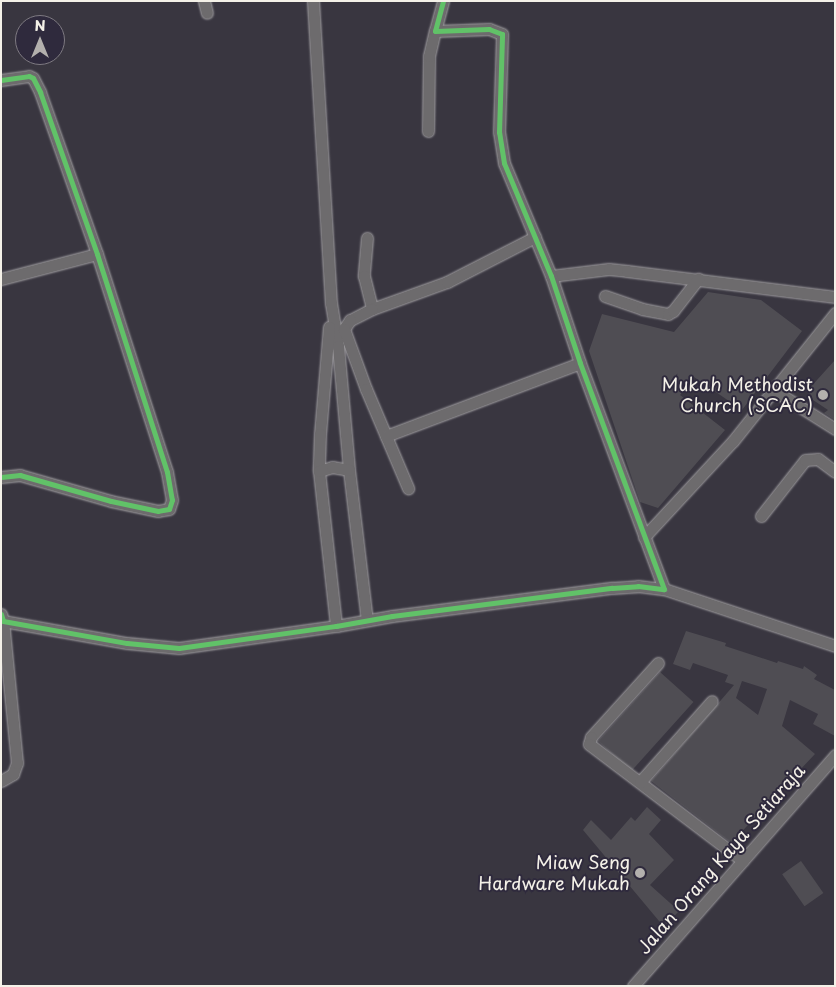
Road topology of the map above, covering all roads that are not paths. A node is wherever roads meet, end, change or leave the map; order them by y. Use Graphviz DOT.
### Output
graph roads {
  1 [pos="204,1"];
  2 [pos="313,1"];
  3 [pos="443,1"];
  4 [pos="208,13"];
  5 [pos="435,31"];
  6 [pos="1,80"];
  7 [pos="428,131"];
  8 [pos="535,237"];
  9 [pos="367,238"];
  10 [pos="97,254"];
  11 [pos="551,276"];
  12 [pos="1,279"];
  13 [pos="698,279"];
  14 [pos="605,296"];
  15 [pos="835,297"];
  16 [pos="331,303"];
  17 [pos="372,309"];
  18 [pos="835,313"];
  19 [pos="580,363"];
  20 [pos="775,391"];
  21 [pos="835,429"];
  22 [pos="386,436"];
  23 [pos="349,470"];
  24 [pos="319,471"];
  25 [pos="835,472"];
  26 [pos="1,477"];
  27 [pos="408,488"];
  28 [pos="761,516"];
  29 [pos="644,537"];
  30 [pos="664,589"];
  31 [pos="2,618"];
  32 [pos="367,620"];
  33 [pos="336,626"];
  34 [pos="835,646"];
  35 [pos="658,664"];
  36 [pos="712,700"];
  37 [pos="835,755"];
  38 [pos="1,781"];
  39 [pos="640,782"];
  40 [pos="743,861"];
  41 [pos="633,986"];
  1 -- 4 [label="street"];
  2 -- 16 [label="street"];
  3 -- 5 [label="street"];
  5 -- 7 [label="street"];
  5 -- 8 [label="street"];
  6 -- 10 [label="street"];
  8 -- 11 [label="street"];
  8 -- 17 [label="street"];
  9 -- 17 [label="street"];
  10 -- 12 [label="street"];
  10 -- 26 [label="street"];
  11 -- 13 [label="street"];
  11 -- 19 [label="street"];
  13 -- 14 [label="street"];
  13 -- 15 [label="street"];
  16 -- 23 [label="street"];
  16 -- 24 [label="street"];
  17 -- 22 [label="street"];
  18 -- 20 [label="street"];
  19 -- 22 [label="street"];
  19 -- 29 [label="street"];
  20 -- 21 [label="street"];
  20 -- 29 [label="street"];
  22 -- 27 [label="street"];
  23 -- 24 [label="street"];
  23 -- 32 [label="street"];
  24 -- 33 [label="street"];
  25 -- 28 [label="street"];
  29 -- 30 [label="street"];
  30 -- 32 [label="street"];
  30 -- 34 [label="street"];
  31 -- 33 [label="street"];
  31 -- 38 [label="street"];
  32 -- 33 [label="street"];
  35 -- 39 [label="street"];
  36 -- 39 [label="street"];
  37 -- 40 [label="street, Jalan Orang Kaya Setiaraja"];
  39 -- 40 [label="street"];
  40 -- 41 [label="street, Jalan Orang Kaya Setiaraja"];
}
